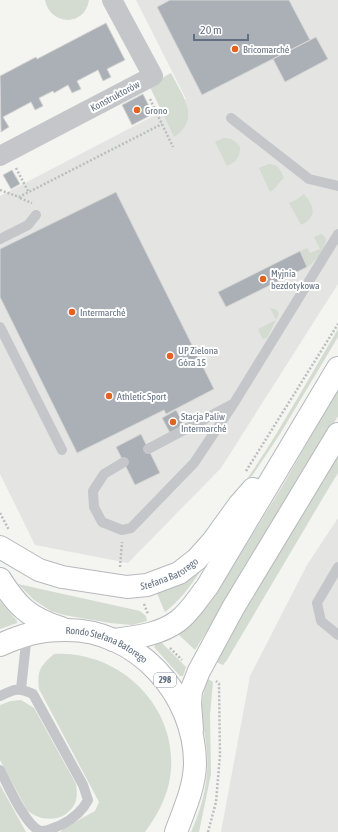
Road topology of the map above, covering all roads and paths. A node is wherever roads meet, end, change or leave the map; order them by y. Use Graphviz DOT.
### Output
graph roads {
  1 [pos="112,0"];
  2 [pos="142,82"];
  3 [pos="231,118"];
  4 [pos="162,124"];
  5 [pos="174,147"];
  6 [pos="4,154"];
  7 [pos="338,186"];
  8 [pos="0,190"];
  9 [pos="29,193"];
  10 [pos="36,214"];
  11 [pos="338,234"];
  12 [pos="0,239"];
  13 [pos="0,327"];
  14 [pos="338,368"];
  15 [pos="234,403"];
  16 [pos="338,434"];
  17 [pos="291,447"];
  18 [pos="148,449"];
  19 [pos="62,450"];
  20 [pos="124,462"];
  21 [pos="0,547"];
  22 [pos="122,549"];
  23 [pos="120,563"];
  24 [pos="338,567"];
  25 [pos="0,579"];
  26 [pos="66,629"];
  27 [pos="26,634"];
  28 [pos="338,635"];
  29 [pos="113,640"];
  30 [pos="0,645"];
  31 [pos="167,645"];
  32 [pos="183,661"];
  33 [pos="214,680"];
  34 [pos="21,689"];
  35 [pos="0,696"];
  36 [pos="193,739"];
  37 [pos="0,770"];
  38 [pos="45,832"];
  39 [pos="176,832"];
  40 [pos="208,832"];
  1 -- 2 [label="street, Konstruktorów"];
  2 -- 4 [label="path"];
  2 -- 6 [label="street, Konstruktorów"];
  3 -- 7 [label="lane"];
  4 -- 5 [label="path"];
  4 -- 9 [label="path"];
  6 -- 9 [label="path"];
  8 -- 9 [label="path"];
  10 -- 12 [label="lane"];
  11 -- 15 [label="lane"];
  13 -- 19 [label="lane"];
  14 -- 17 [label="main road, Stefana Batorego"];
  15 -- 18 [label="lane"];
  15 -- 20 [label="lane"];
  16 -- 36 [label="main road"];
  17 -- 21 [label="main road, Stefana Batorego"];
  17 -- 29 [label="main road, Stefana Batorego"];
  22 -- 23 [label="path"];
  24 -- 28 [label="lane"];
  25 -- 26 [label="main road, 298"];
  26 -- 27 [label="main road, Rondo Stefana Batorego / 298"];
  26 -- 29 [label="main road, Rondo Stefana Batorego / 298"];
  27 -- 30 [label="main road, Rondo Stefana Batorego / 298"];
  27 -- 34 [label="lane"];
  29 -- 36 [label="main road, Rondo Stefana Batorego / 298"];
  31 -- 32 [label="path"];
  33 -- 40 [label="path"];
  34 -- 35 [label="lane"];
  34 -- 38 [label="lane"];
  36 -- 39 [label="main road, Rondo Stefana Batorego / 298"];
  37 -- 38 [label="lane"];
}
